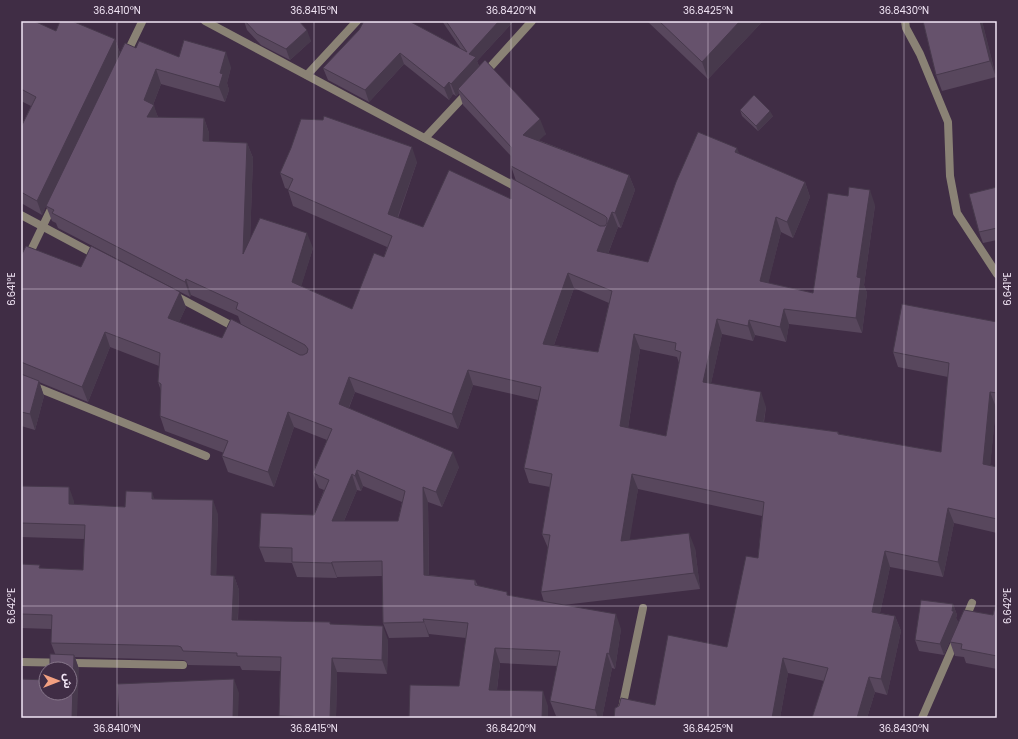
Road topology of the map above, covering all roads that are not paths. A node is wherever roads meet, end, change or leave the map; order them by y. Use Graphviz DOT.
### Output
graph roads {
  1 [pos="140,21"];
  2 [pos="204,21"];
  3 [pos="357,21"];
  4 [pos="532,21"];
  5 [pos="905,21"];
  6 [pos="122,64"];
  7 [pos="307,75"];
  8 [pos="425,138"];
  9 [pos="531,194"];
  10 [pos="56,198"];
  11 [pos="21,215"];
  12 [pos="43,226"];
  13 [pos="106,259"];
  14 [pos="21,271"];
  15 [pos="997,274"];
  16 [pos="168,292"];
  17 [pos="245,332"];
  18 [pos="21,381"];
  19 [pos="206,456"];
  20 [pos="972,603"];
  21 [pos="643,608"];
  22 [pos="21,662"];
  23 [pos="183,666"];
  24 [pos="620,718"];
  25 [pos="922,718"];
  1 -- 6 [label="street"];
  2 -- 7 [label="street"];
  3 -- 7 [label="street"];
  4 -- 8 [label="street"];
  5 -- 15 [label="street"];
  7 -- 8 [label="street"];
  8 -- 9 [label="street"];
  10 -- 12 [label="street"];
  11 -- 12 [label="street"];
  12 -- 13 [label="street"];
  12 -- 14 [label="street"];
  16 -- 17 [label="street"];
  18 -- 19 [label="street"];
  20 -- 25 [label="street"];
  21 -- 24 [label="street"];
  22 -- 23 [label="street"];
}
